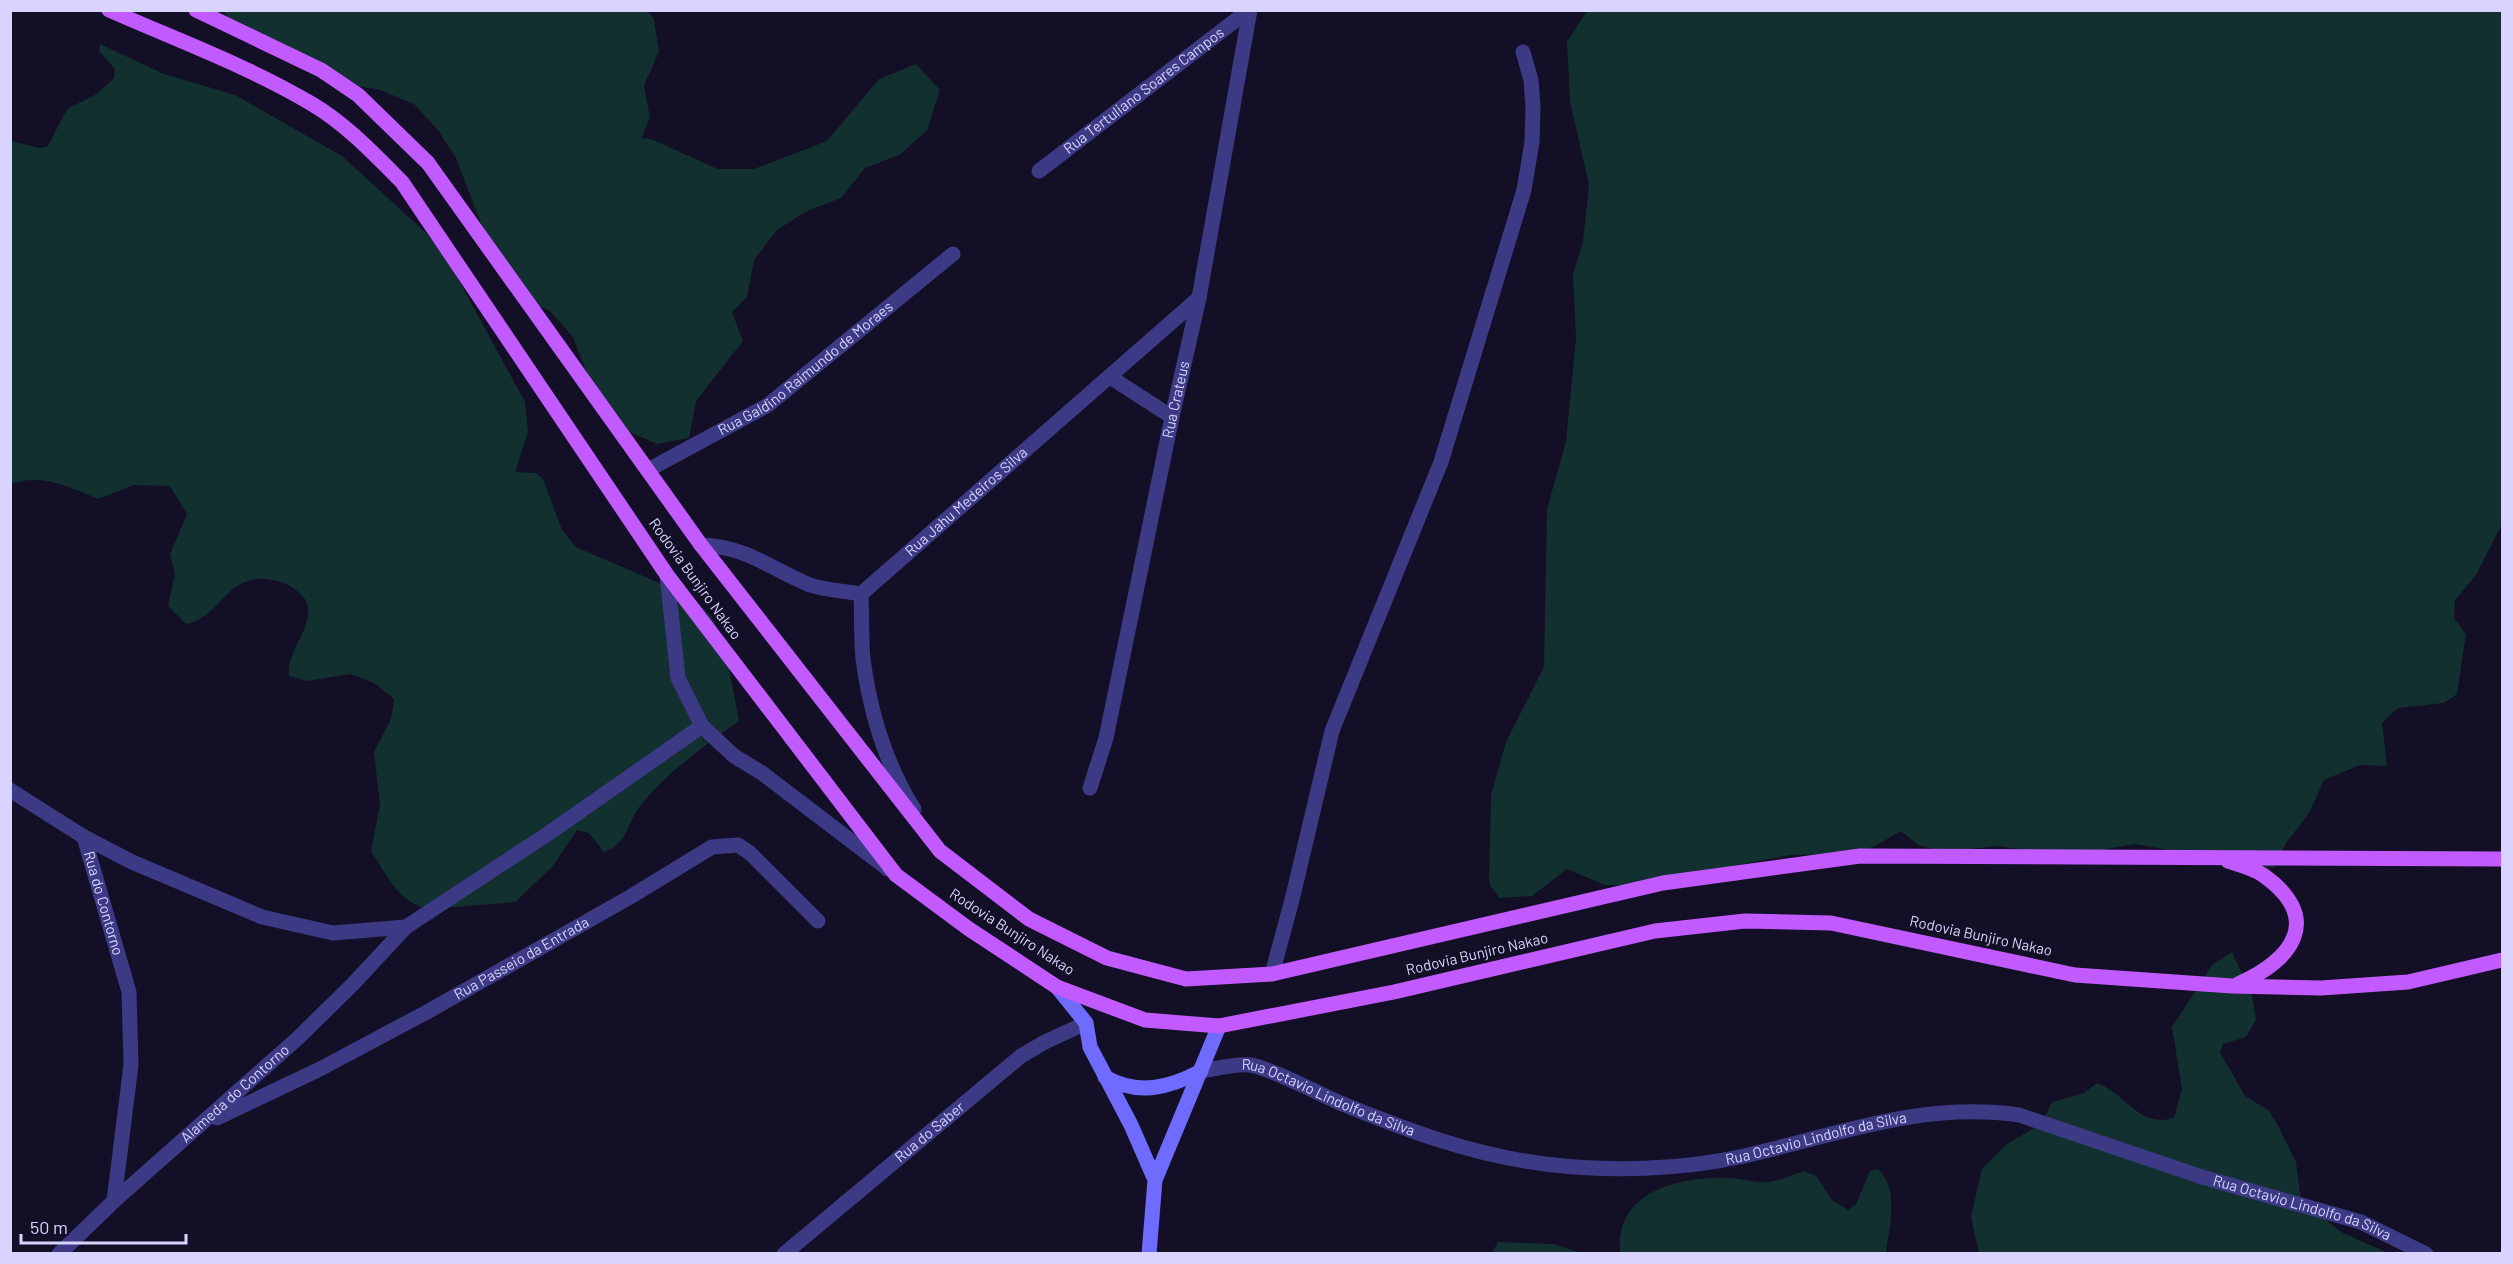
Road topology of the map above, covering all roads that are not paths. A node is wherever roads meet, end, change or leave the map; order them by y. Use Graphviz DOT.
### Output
graph roads {
  1 [pos="109,10"];
  2 [pos="196,10"];
  3 [pos="1250,10"];
  4 [pos="1523,52"];
  5 [pos="1039,171"];
  6 [pos="953,254"];
  7 [pos="1198,298"];
  8 [pos="1110,377"];
  9 [pos="1172,417"];
  10 [pos="648,470"];
  11 [pos="700,545"];
  12 [pos="667,574"];
  13 [pos="861,594"];
  14 [pos="702,726"];
  15 [pos="1090,788"];
  16 [pos="10,790"];
  17 [pos="84,837"];
  18 [pos="940,850"];
  19 [pos="2218,857"];
  20 [pos="2502,859"];
  21 [pos="897,875"];
  22 [pos="818,921"];
  23 [pos="406,927"];
  24 [pos="2502,960"];
  25 [pos="1272,974"];
  26 [pos="2232,986"];
  27 [pos="1057,987"];
  28 [pos="1086,1023"];
  29 [pos="1219,1026"];
  30 [pos="1201,1071"];
  31 [pos="1105,1077"];
  32 [pos="203,1124"];
  33 [pos="1155,1180"];
  34 [pos="114,1201"];
  35 [pos="59,1254"];
  36 [pos="784,1254"];
  37 [pos="1149,1254"];
  38 [pos="2426,1254"];
  1 -- 12 [label="main road, Rodovia Bunjiro Nakao"];
  2 -- 10 [label="main road, Rodovia Bunjiro Nakao"];
  3 -- 5 [label="street, Rua Tertuliano Soares Campos"];
  3 -- 7 [label="street, Rua Crateus"];
  4 -- 25 [label="street"];
  6 -- 10 [label="street, Rua Galdino Raimundo de Moraes"];
  7 -- 8 [label="street, Rua Jahu Medeiros Silva"];
  7 -- 9 [label="street, Rua Crateus"];
  8 -- 9 [label="street"];
  8 -- 13 [label="street, Rua Jahu Medeiros Silva"];
  9 -- 15 [label="street, Rua Crateus"];
  10 -- 11 [label="main road, Rodovia Bunjiro Nakao"];
  11 -- 13 [label="street"];
  11 -- 18 [label="main road, Rodovia Bunjiro Nakao"];
  12 -- 14 [label="street"];
  12 -- 21 [label="main road, Rodovia Bunjiro Nakao"];
  13 -- 18 [label="street"];
  14 -- 21 [label="street"];
  14 -- 23 [label="street, Alameda do Contorno"];
  16 -- 17 [label="street"];
  17 -- 23 [label="street, Rua do Contorno"];
  17 -- 34 [label="street, Rua do Contorno"];
  18 -- 25 [label="main road, Rodovia Bunjiro Nakao"];
  19 -- 20 [label="main road, Rodovia Bunjiro Nakao"];
  19 -- 25 [label="main road, Rodovia Bunjiro Nakao"];
  19 -- 26 [label="main road"];
  21 -- 27 [label="main road, Rodovia Bunjiro Nakao"];
  22 -- 32 [label="street, Rua Passeio da Entrada"];
  23 -- 32 [label="street, Alameda do Contorno"];
  24 -- 26 [label="main road, Rodovia Bunjiro Nakao"];
  26 -- 29 [label="main road, Rodovia Bunjiro Nakao"];
  27 -- 28 [label="street"];
  27 -- 29 [label="main road, Rodovia Bunjiro Nakao"];
  28 -- 31 [label="street"];
  28 -- 36 [label="street, Rua do Saber"];
  29 -- 30 [label="street"];
  30 -- 31 [label="street"];
  30 -- 33 [label="street"];
  30 -- 38 [label="street, Rua Octavio Lindolfo da Silva"];
  31 -- 33 [label="street"];
  32 -- 34 [label="street, Alameda do Contorno"];
  33 -- 37 [label="street"];
  34 -- 35 [label="street, Alameda do Contorno"];
}
